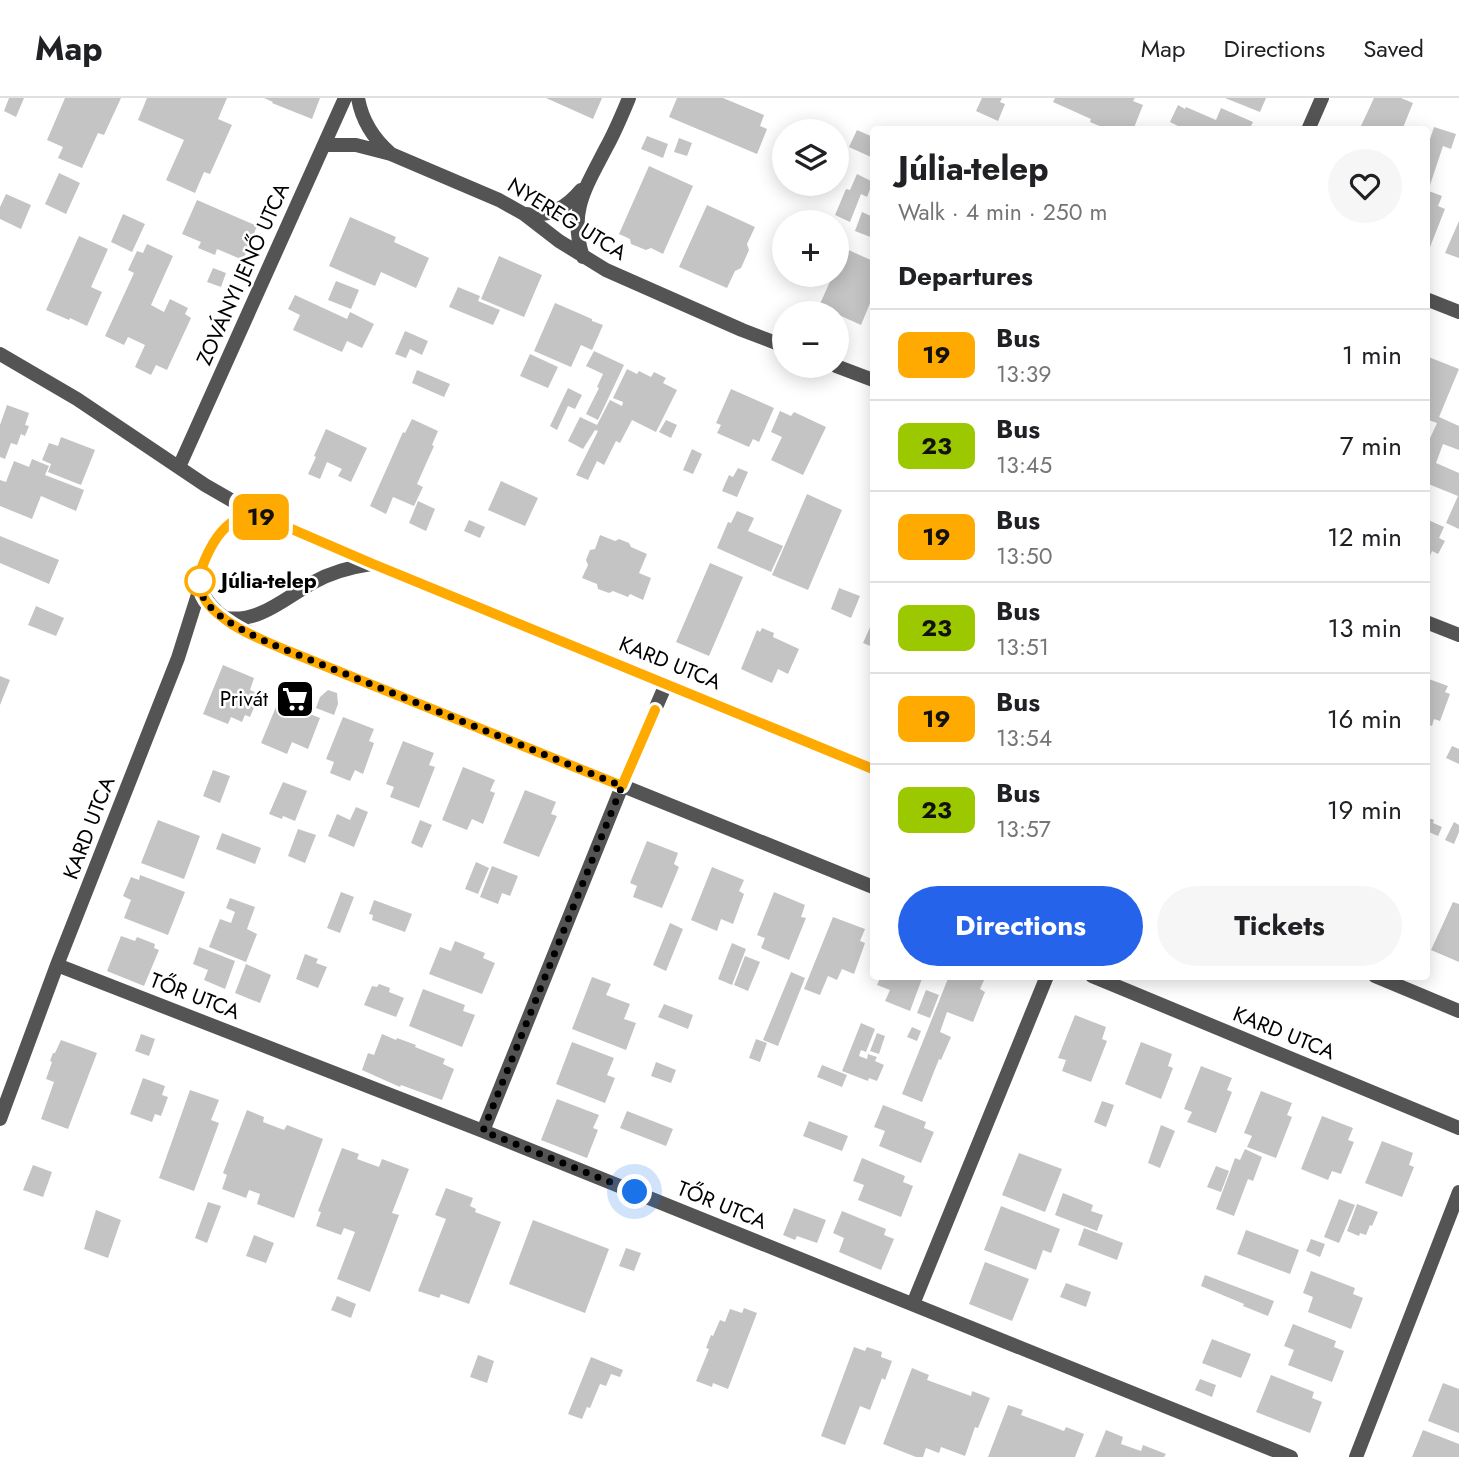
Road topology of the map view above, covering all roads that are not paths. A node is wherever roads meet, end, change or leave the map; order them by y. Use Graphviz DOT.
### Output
graph roads {
  1 [pos="345,98"];
  2 [pos="358,98"];
  3 [pos="629,98"];
  4 [pos="1322,98"];
  5 [pos="1310,126"];
  6 [pos="324,145"];
  7 [pos="391,154"];
  8 [pos="587,184"];
  9 [pos="524,214"];
  10 [pos="583,257"];
  11 [pos="1430,301"];
  12 [pos="1459,312"];
  13 [pos="772,341"];
  14 [pos="0,354"];
  15 [pos="849,371"];
  16 [pos="870,379"];
  17 [pos="179,467"];
  18 [pos="252,512"];
  19 [pos="373,564"];
  20 [pos="200,588"];
  21 [pos="225,618"];
  22 [pos="1430,624"];
  23 [pos="1459,635"];
  24 [pos="666,684"];
  25 [pos="870,768"];
  26 [pos="622,786"];
  27 [pos="870,886"];
  28 [pos="57,965"];
  29 [pos="1045,980"];
  30 [pos="1102,980"];
  31 [pos="1385,980"];
  32 [pos="1459,1011"];
  33 [pos="0,1119"];
  34 [pos="1459,1128"];
  35 [pos="483,1131"];
  36 [pos="1459,1192"];
  37 [pos="913,1304"];
  38 [pos="1291,1457"];
  39 [pos="1356,1457"];
  1 -- 6 [label="street, ZOVÁNYI JENŐ UTCA"];
  2 -- 7 [label="street"];
  3 -- 8 [label="street"];
  4 -- 5 [label="street"];
  6 -- 7 [label="street, NYEREG UTCA"];
  6 -- 17 [label="street, ZOVÁNYI JENŐ UTCA"];
  7 -- 9 [label="street, NYEREG UTCA"];
  8 -- 9 [label="street"];
  8 -- 10 [label="street"];
  9 -- 10 [label="street, NYEREG UTCA"];
  10 -- 13 [label="street, NYEREG UTCA"];
  11 -- 12 [label="street"];
  14 -- 17 [label="street, KARD UTCA"];
  15 -- 16 [label="street"];
  17 -- 18 [label="street, KARD UTCA"];
  18 -- 19 [label="street, KARD UTCA"];
  18 -- 20 [label="street, KARD UTCA"];
  19 -- 21 [label="street"];
  19 -- 24 [label="street, KARD UTCA"];
  20 -- 21 [label="street"];
  20 -- 28 [label="street, KARD UTCA"];
  21 -- 26 [label="street"];
  22 -- 23 [label="street"];
  24 -- 25 [label="street, KARD UTCA"];
  24 -- 26 [label="street"];
  26 -- 27 [label="street"];
  26 -- 35 [label="street"];
  28 -- 33 [label="street, KARD UTCA"];
  28 -- 35 [label="street, TŐR UTCA"];
  29 -- 37 [label="street"];
  30 -- 34 [label="street, KARD UTCA"];
  31 -- 32 [label="street"];
  35 -- 37 [label="street, TŐR UTCA"];
  36 -- 39 [label="street"];
  37 -- 38 [label="street, TŐR UTCA"];
}
